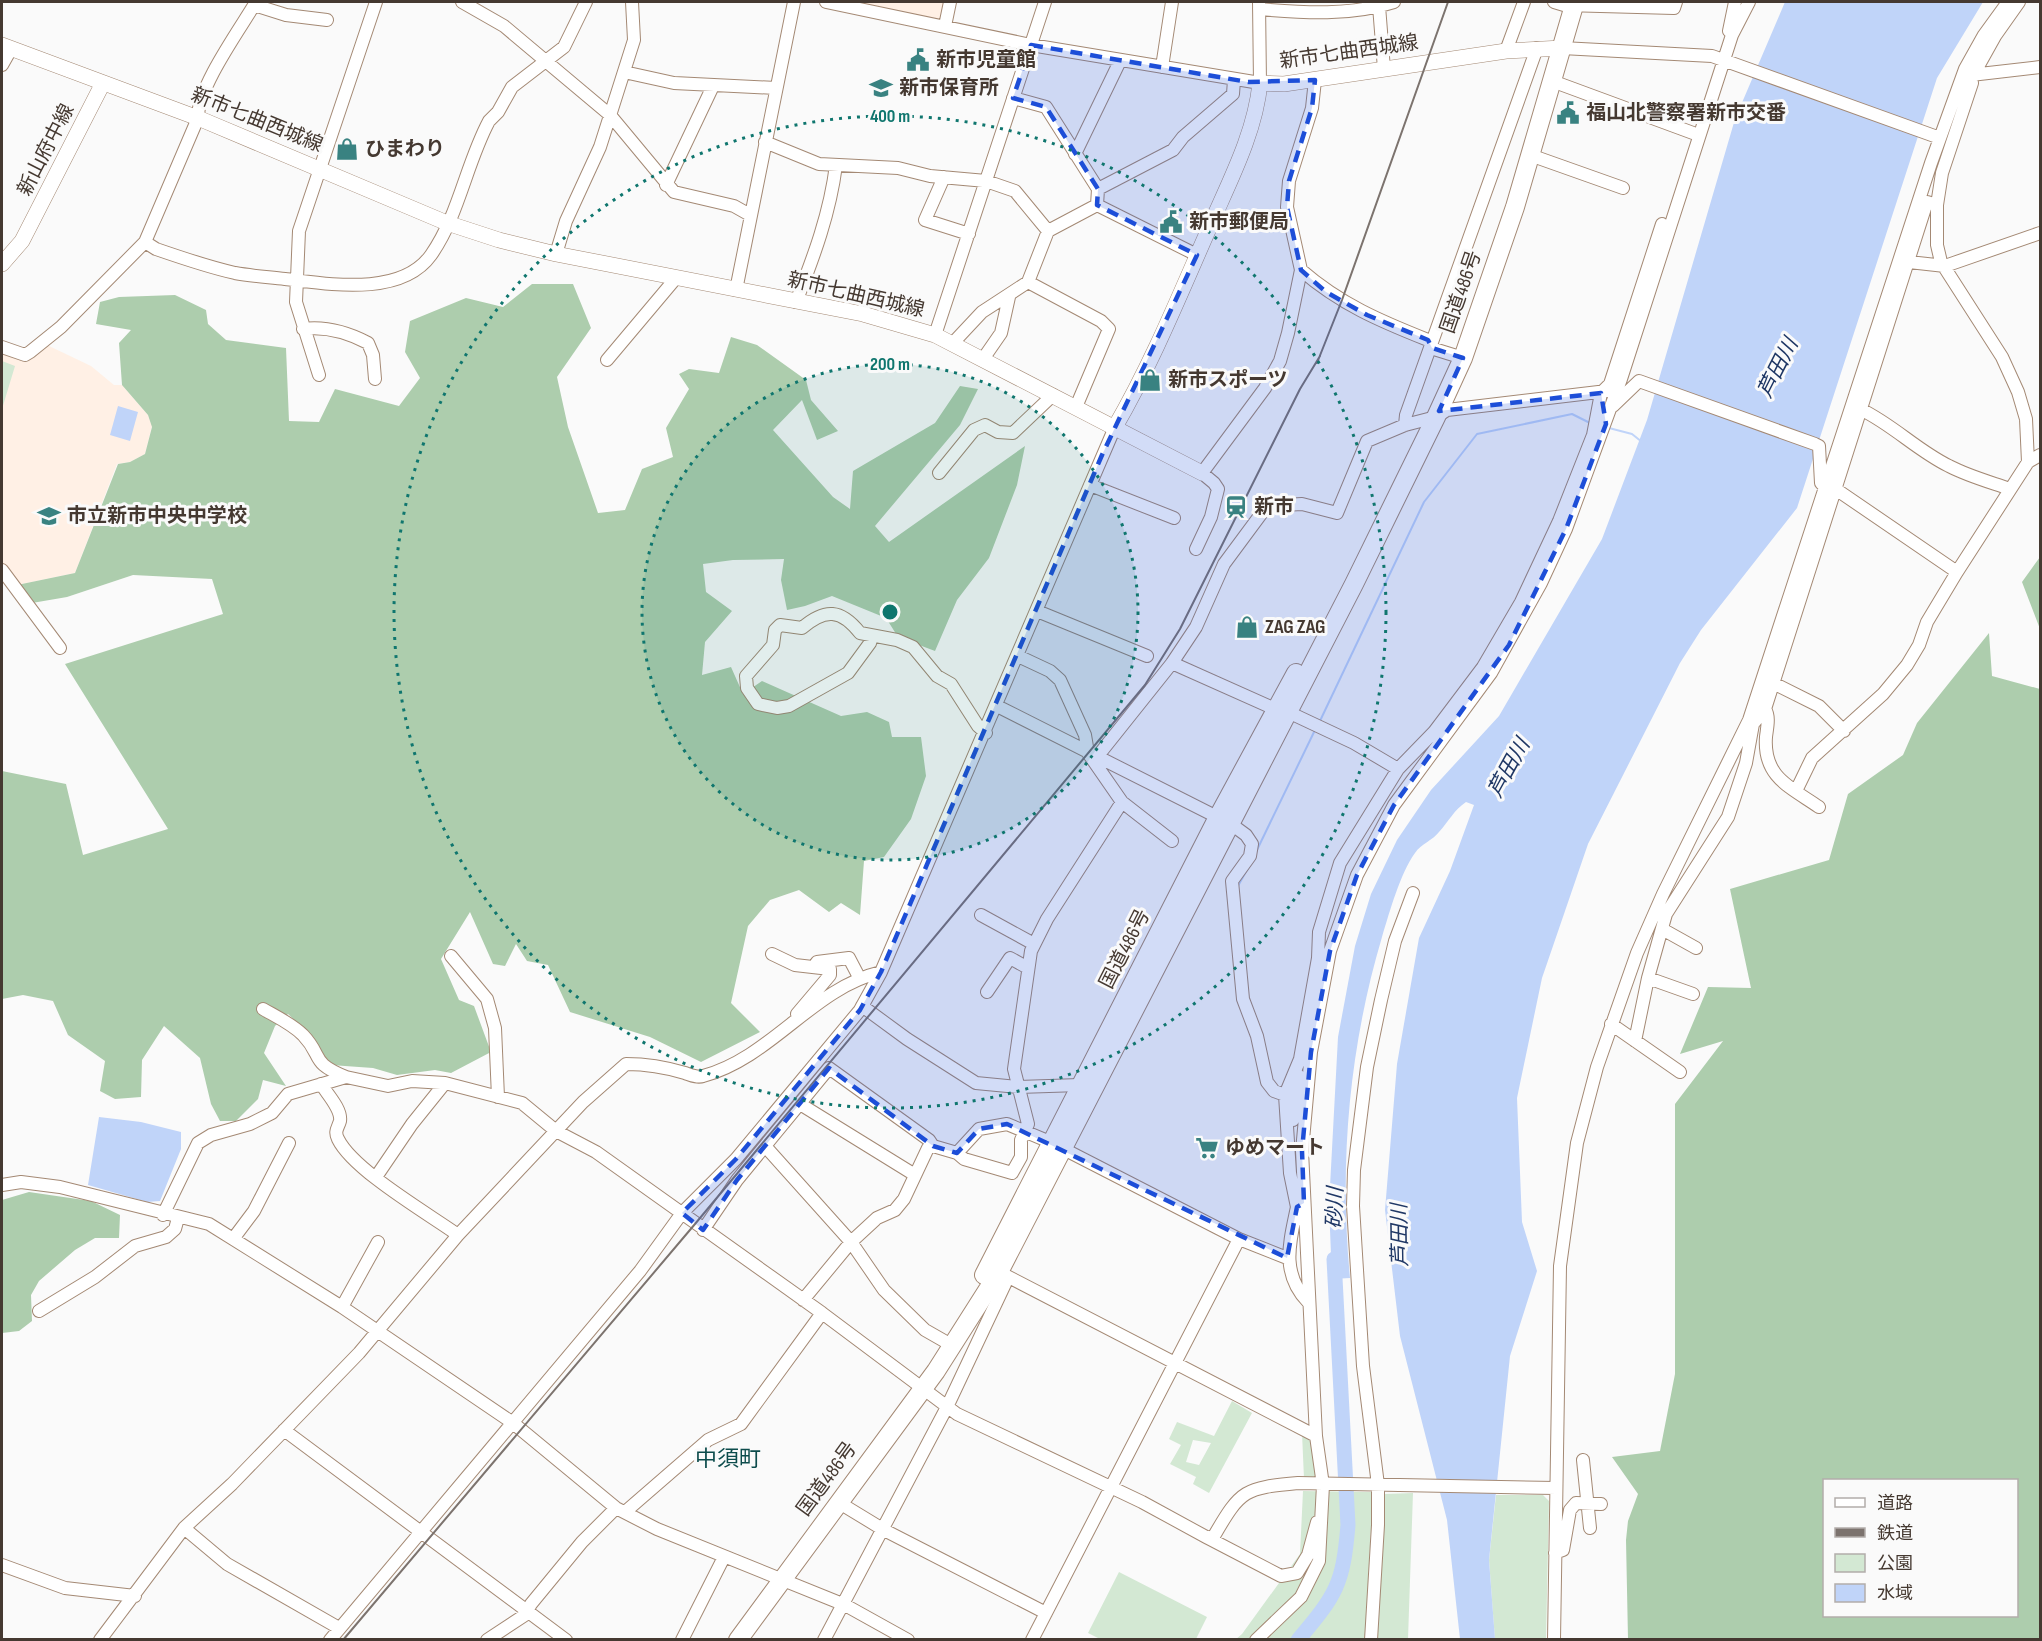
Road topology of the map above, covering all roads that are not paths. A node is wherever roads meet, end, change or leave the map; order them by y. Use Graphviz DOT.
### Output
graph roads {
  1 [pos="376,2"];
  2 [pos="462,2"];
  3 [pos="586,2"];
  4 [pos="632,2"];
  5 [pos="794,2"];
  6 [pos="826,2"];
  7 [pos="950,2"];
  8 [pos="1045,2"];
  9 [pos="1172,2"];
  10 [pos="1394,2"];
  11 [pos="1524,2"];
  12 [pos="1554,2"];
  13 [pos="1676,2"];
  14 [pos="1735,2"];
  15 [pos="1749,2"];
  16 [pos="2008,2"];
  17 [pos="2019,2"];
  18 [pos="255,3"];
  19 [pos="1575,3"];
  20 [pos="1259,5"];
  21 [pos="1379,6"];
  22 [pos="327,20"];
  23 [pos="945,26"];
  24 [pos="1031,45"];
  25 [pos="6,47"];
  26 [pos="1537,48"];
  27 [pos="1562,48"];
  28 [pos="1506,51"];
  29 [pos="1726,55"];
  30 [pos="1120,61"];
  31 [pos="546,62"];
  32 [pos="2,65"];
  33 [pos="2040,67"];
  34 [pos="1162,68"];
  35 [pos="1384,69"];
  36 [pos="624,72"];
  37 [pos="1973,75"];
  38 [pos="1234,80"];
  39 [pos="1315,80"];
  40 [pos="1552,81"];
  41 [pos="103,83"];
  42 [pos="1260,83"];
  43 [pos="713,86"];
  44 [pos="776,88"];
  45 [pos="1013,98"];
  46 [pos="610,115"];
  47 [pos="198,118"];
  48 [pos="1693,133"];
  49 [pos="1940,138"];
  50 [pos="765,142"];
  51 [pos="1075,154"];
  52 [pos="1530,155"];
  53 [pos="836,165"];
  54 [pos="320,168"];
  55 [pos="944,177"];
  56 [pos="986,181"];
  57 [pos="666,184"];
  58 [pos="1623,188"];
  59 [pos="1098,189"];
  60 [pos="1932,203"];
  61 [pos="1097,205"];
  62 [pos="750,215"];
  63 [pos="447,222"];
  64 [pos="1048,231"];
  65 [pos="2040,233"];
  66 [pos="969,234"];
  67 [pos="145,242"];
  68 [pos="556,254"];
  69 [pos="1197,255"];
  70 [pos="1909,262"];
  71 [pos="2,264"];
  72 [pos="1945,266"];
  73 [pos="1301,270"];
  74 [pos="676,278"];
  75 [pos="298,280"];
  76 [pos="1028,282"];
  77 [pos="736,290"];
  78 [pos="1009,297"];
  79 [pos="796,302"];
  80 [pos="303,329"];
  81 [pos="935,335"];
  82 [pos="952,344"];
  83 [pos="1431,345"];
  84 [pos="2,347"];
  85 [pos="1462,358"];
  86 [pos="983,359"];
  87 [pos="607,360"];
  88 [pos="319,375"];
  89 [pos="1621,379"];
  90 [pos="375,380"];
  91 [pos="1601,393"];
  92 [pos="1053,394"];
  93 [pos="1612,406"];
  94 [pos="1076,407"];
  95 [pos="1862,410"];
  96 [pos="1436,417"];
  97 [pos="1606,424"];
  98 [pos="1405,425"];
  99 [pos="1115,427"];
  100 [pos="2040,455"];
  101 [pos="2028,462"];
  102 [pos="939,473"];
  103 [pos="1203,473"];
  104 [pos="1089,485"];
  105 [pos="2010,489"];
  106 [pos="1831,490"];
  107 [pos="1174,518"];
  108 [pos="1196,549"];
  109 [pos="2,570"];
  110 [pos="1957,572"];
  111 [pos="1037,611"];
  112 [pos="872,636"];
  113 [pos="60,648"];
  114 [pos="1018,656"];
  115 [pos="1147,656"];
  116 [pos="1172,663"];
  117 [pos="1773,683"];
  118 [pos="997,706"];
  119 [pos="1765,709"];
  120 [pos="1281,710"];
  121 [pos="1751,722"];
  122 [pos="1844,731"];
  123 [pos="986,732"];
  124 [pos="1092,755"];
  125 [pos="1398,769"];
  126 [pos="1796,791"];
  127 [pos="1122,802"];
  128 [pos="1819,807"];
  129 [pos="1225,820"];
  130 [pos="1172,841"];
  131 [pos="1413,893"];
  132 [pos="981,915"];
  133 [pos="1662,929"];
  134 [pos="1034,944"];
  135 [pos="1696,948"];
  136 [pos="772,954"];
  137 [pos="451,956"];
  138 [pos="814,967"];
  139 [pos="1028,968"];
  140 [pos="881,972"];
  141 [pos="1648,978"];
  142 [pos="860,979"];
  143 [pos="987,992"];
  144 [pos="1694,994"];
  145 [pos="862,1006"];
  146 [pos="263,1009"];
  147 [pos="1611,1024"];
  148 [pos="790,1025"];
  149 [pos="1635,1041"];
  150 [pos="1300,1059"];
  151 [pos="1680,1072"];
  152 [pos="346,1077"];
  153 [pos="446,1083"];
  154 [pos="321,1084"];
  155 [pos="1080,1085"];
  156 [pos="1018,1087"];
  157 [pos="1285,1095"];
  158 [pos="498,1097"];
  159 [pos="800,1104"];
  160 [pos="556,1131"];
  161 [pos="1024,1132"];
  162 [pos="289,1143"];
  163 [pos="765,1146"];
  164 [pos="933,1146"];
  165 [pos="1057,1146"];
  166 [pos="957,1153"];
  167 [pos="1290,1173"];
  168 [pos="915,1175"];
  169 [pos="376,1177"];
  170 [pos="2,1185"];
  171 [pos="1300,1205"];
  172 [pos="682,1213"];
  173 [pos="163,1215"];
  174 [pos="178,1218"];
  175 [pos="703,1230"];
  176 [pos="458,1235"];
  177 [pos="233,1239"];
  178 [pos="1239,1239"];
  179 [pos="378,1242"];
  180 [pos="851,1242"];
  181 [pos="1287,1258"];
  182 [pos="993,1269"];
  183 [pos="803,1300"];
  184 [pos="1308,1302"];
  185 [pos="342,1307"];
  186 [pos="39,1311"];
  187 [pos="822,1313"];
  188 [pos="377,1333"];
  189 [pos="953,1346"];
  190 [pos="1175,1364"];
  191 [pos="922,1390"];
  192 [pos="947,1407"];
  193 [pos="513,1423"];
  194 [pos="284,1430"];
  195 [pos="1316,1436"];
  196 [pos="1583,1460"];
  197 [pos="1328,1485"];
  198 [pos="1378,1485"];
  199 [pos="1552,1488"];
  200 [pos="1110,1489"];
  201 [pos="838,1502"];
  202 [pos="1587,1503"];
  203 [pos="1601,1503"];
  204 [pos="620,1510"];
  205 [pos="184,1528"];
  206 [pos="1590,1528"];
  207 [pos="884,1530"];
  208 [pos="422,1531"];
  209 [pos="1208,1538"];
  210 [pos="1555,1553"];
  211 [pos="724,1557"];
  212 [pos="2,1565"];
  213 [pos="783,1579"];
  214 [pos="135,1596"];
  215 [pos="845,1605"];
  216 [pos="527,1610"];
  217 [pos="1046,1613"];
  218 [pos="339,1628"];
  219 [pos="100,1640"];
  220 [pos="330,1640"];
  221 [pos="487,1640"];
  222 [pos="566,1640"];
  223 [pos="682,1640"];
  224 [pos="738,1640"];
  225 [pos="824,1640"];
  226 [pos="908,1640"];
  227 [pos="1032,1640"];
  228 [pos="1256,1640"];
  229 [pos="1371,1640"];
  230 [pos="1554,1640"];
  1 -- 54 [label="street"];
  2 -- 31 [label="street"];
  3 -- 31 [label="street"];
  4 -- 36 [label="street"];
  5 -- 44 [label="street"];
  6 -- 23 [label="street"];
  7 -- 23 [label="street"];
  8 -- 24 [label="street"];
  9 -- 34 [label="street"];
  10 -- 21 [label="street"];
  11 -- 28 [label="street"];
  12 -- 19 [label="street"];
  13 -- 19 [label="street"];
  14 -- 29 [label="street"];
  15 -- 29 [label="street"];
  16 -- 49 [label="street"];
  17 -- 37 [label="street"];
  18 -- 22 [label="street"];
  18 -- 47 [label="street"];
  19 -- 27 [label="highway, 国道486号"];
  20 -- 21 [label="street"];
  20 -- 42 [label="street"];
  21 -- 35 [label="street"];
  23 -- 24 [label="street"];
  24 -- 30 [label="street"];
  24 -- 45 [label="street"];
  25 -- 32 [label="street"];
  25 -- 41 [label="main road, 新市七曲西城線"];
  26 -- 27 [label="main road, 新市七曲西城線"];
  26 -- 28 [label="main road, 新市七曲西城線"];
  26 -- 83 [label="street"];
  27 -- 29 [label="street"];
  27 -- 40 [label="highway, 国道486号"];
  28 -- 35 [label="main road, 新市七曲西城線"];
  29 -- 48 [label="street"];
  29 -- 49 [label="street"];
  29 -- 89 [label="street"];
  30 -- 34 [label="street"];
  30 -- 51 [label="street"];
  31 -- 46 [label="street"];
  31 -- 63 [label="street"];
  33 -- 37 [label="street"];
  34 -- 38 [label="street"];
  35 -- 39 [label="main road, 新市七曲西城線"];
  36 -- 43 [label="street"];
  36 -- 46 [label="street"];
  37 -- 49 [label="street"];
  37 -- 60 [label="street"];
  38 -- 42 [label="street"];
  38 -- 59 [label="street"];
  39 -- 42 [label="main road, 新市七曲西城線"];
  39 -- 73 [label="street"];
  40 -- 48 [label="street"];
  40 -- 52 [label="highway, 国道486号"];
  41 -- 47 [label="main road, 新市七曲西城線"];
  41 -- 71 [label="main road, 新山府中線"];
  42 -- 69 [label="main road, 新市七曲西城線"];
  43 -- 44 [label="street"];
  43 -- 57 [label="street"];
  44 -- 50 [label="street"];
  45 -- 51 [label="street"];
  45 -- 56 [label="street"];
  46 -- 57 [label="street"];
  46 -- 68 [label="street"];
  47 -- 54 [label="main road, 新市七曲西城線"];
  47 -- 67 [label="street"];
  48 -- 91 [label="street"];
  49 -- 60 [label="street"];
  49 -- 106 [label="street"];
  50 -- 53 [label="street"];
  50 -- 62 [label="street"];
  51 -- 59 [label="street"];
  52 -- 58 [label="street"];
  52 -- 85 [label="highway, 国道486号"];
  53 -- 55 [label="street"];
  53 -- 79 [label="street"];
  54 -- 63 [label="main road, 新市七曲西城線"];
  54 -- 75 [label="street"];
  55 -- 56 [label="street"];
  55 -- 66 [label="street"];
  56 -- 64 [label="street"];
  56 -- 66 [label="street"];
  57 -- 62 [label="street"];
  59 -- 61 [label="street"];
  60 -- 70 [label="street"];
  60 -- 72 [label="street"];
  61 -- 64 [label="street"];
  61 -- 69 [label="street"];
  62 -- 77 [label="street"];
  63 -- 68 [label="main road, 新市七曲西城線"];
  63 -- 75 [label="street"];
  64 -- 76 [label="street"];
  65 -- 72 [label="street"];
  66 -- 81 [label="street"];
  67 -- 75 [label="street"];
  67 -- 84 [label="street"];
  68 -- 74 [label="main road, 新市七曲西城線"];
  69 -- 99 [label="main road, 新市七曲西城線"];
  70 -- 72 [label="street"];
  70 -- 95 [label="street"];
  72 -- 101 [label="street"];
  73 -- 83 [label="street"];
  73 -- 103 [label="street"];
  74 -- 77 [label="main road, 新市七曲西城線"];
  74 -- 87 [label="street"];
  75 -- 80 [label="street"];
  76 -- 78 [label="street"];
  76 -- 94 [label="street"];
  77 -- 79 [label="main road, 新市七曲西城線"];
  78 -- 82 [label="street"];
  78 -- 86 [label="street"];
  79 -- 81 [label="main road, 新市七曲西城線"];
  80 -- 88 [label="street"];
  80 -- 90 [label="street"];
  81 -- 82 [label="main road, 新市七曲西城線"];
  82 -- 86 [label="main road, 新市七曲西城線"];
  83 -- 85 [label="street"];
  83 -- 98 [label="street"];
  85 -- 96 [label="highway, 国道486号"];
  86 -- 92 [label="main road, 新市七曲西城線"];
  89 -- 91 [label="street"];
  89 -- 93 [label="street"];
  91 -- 96 [label="street"];
  91 -- 97 [label="street"];
  91 -- 125 [label="street"];
  92 -- 94 [label="main road, 新市七曲西城線"];
  92 -- 102 [label="street"];
  93 -- 97 [label="street"];
  93 -- 106 [label="street"];
  94 -- 99 [label="main road, 新市七曲西城線"];
  95 -- 105 [label="street"];
  95 -- 106 [label="street"];
  96 -- 98 [label="street"];
  96 -- 120 [label="highway, 国道486号"];
  97 -- 171 [label="street"];
  98 -- 116 [label="street"];
  99 -- 103 [label="main road"];
  99 -- 104 [label="street"];
  100 -- 101 [label="street"];
  101 -- 105 [label="street"];
  103 -- 108 [label="street"];
  104 -- 107 [label="street"];
  104 -- 111 [label="street"];
  105 -- 110 [label="street"];
  106 -- 110 [label="street"];
  106 -- 117 [label="street"];
  106 -- 121 [label="street"];
  109 -- 113 [label="street"];
  110 -- 122 [label="street"];
  111 -- 114 [label="street"];
  111 -- 115 [label="street"];
  112 -- 112 [label="street"];
  112 -- 123 [label="street"];
  114 -- 118 [label="street"];
  114 -- 124 [label="street"];
  116 -- 120 [label="street"];
  116 -- 124 [label="street"];
  117 -- 119 [label="street"];
  117 -- 122 [label="street"];
  118 -- 123 [label="street"];
  118 -- 124 [label="street"];
  119 -- 121 [label="street"];
  119 -- 126 [label="street"];
  120 -- 125 [label="street"];
  120 -- 129 [label="highway, 国道486号"];
  121 -- 133 [label="street"];
  121 -- 147 [label="street"];
  122 -- 126 [label="street"];
  123 -- 140 [label="street"];
  124 -- 127 [label="street"];
  124 -- 129 [label="street"];
  125 -- 150 [label="street"];
  126 -- 128 [label="street"];
  127 -- 130 [label="street"];
  127 -- 134 [label="street"];
  129 -- 155 [label="highway, 国道486号"];
  129 -- 157 [label="street"];
  129 -- 165 [label="highway, 国道486号"];
  131 -- 198 [label="street"];
  132 -- 134 [label="street"];
  133 -- 135 [label="street"];
  133 -- 141 [label="street"];
  134 -- 139 [label="street"];
  136 -- 138 [label="street"];
  137 -- 158 [label="street"];
  138 -- 142 [label="street"];
  138 -- 148 [label="street"];
  139 -- 143 [label="street"];
  139 -- 156 [label="street"];
  140 -- 142 [label="street"];
  140 -- 145 [label="street"];
  141 -- 144 [label="street"];
  141 -- 149 [label="street"];
  142 -- 148 [label="street"];
  145 -- 156 [label="street"];
  145 -- 172 [label="street"];
  146 -- 152 [label="street"];
  147 -- 149 [label="street"];
  147 -- 199 [label="street"];
  148 -- 160 [label="street"];
  149 -- 151 [label="street"];
  150 -- 157 [label="street"];
  150 -- 167 [label="street"];
  152 -- 153 [label="street"];
  152 -- 154 [label="street"];
  153 -- 158 [label="street"];
  153 -- 169 [label="street"];
  154 -- 169 [label="street"];
  154 -- 173 [label="street"];
  155 -- 156 [label="street"];
  155 -- 165 [label="highway, 国道486号"];
  156 -- 161 [label="street"];
  157 -- 167 [label="street"];
  158 -- 160 [label="street"];
  159 -- 163 [label="street"];
  159 -- 164 [label="street"];
  159 -- 168 [label="street"];
  160 -- 172 [label="street"];
  160 -- 176 [label="street"];
  161 -- 165 [label="street"];
  161 -- 166 [label="street"];
  161 -- 166 [label="street"];
  162 -- 177 [label="street"];
  163 -- 175 [label="street"];
  163 -- 180 [label="street"];
  164 -- 166 [label="street"];
  164 -- 168 [label="street"];
  165 -- 178 [label="street"];
  165 -- 182 [label="highway, 国道486号"];
  167 -- 171 [label="street"];
  168 -- 180 [label="street"];
  169 -- 176 [label="street"];
  170 -- 173 [label="street"];
  171 -- 181 [label="street"];
  171 -- 184 [label="street"];
  172 -- 175 [label="street"];
  172 -- 193 [label="street"];
  173 -- 174 [label="street"];
  174 -- 177 [label="street"];
  174 -- 186 [label="street"];
  175 -- 183 [label="street"];
  176 -- 188 [label="street"];
  177 -- 185 [label="street"];
  178 -- 181 [label="street"];
  178 -- 190 [label="street"];
  179 -- 185 [label="street"];
  180 -- 183 [label="street"];
  180 -- 189 [label="street"];
  181 -- 184 [label="street"];
  182 -- 189 [label="highway, 国道486号"];
  182 -- 190 [label="street"];
  182 -- 192 [label="street"];
  183 -- 187 [label="street"];
  184 -- 195 [label="street"];
  185 -- 188 [label="street"];
  187 -- 191 [label="street"];
  187 -- 204 [label="street"];
  188 -- 193 [label="street"];
  188 -- 194 [label="street"];
  189 -- 191 [label="highway, 国道486号"];
  190 -- 195 [label="street"];
  190 -- 200 [label="street"];
  191 -- 192 [label="street"];
  191 -- 201 [label="highway, 国道486号"];
  192 -- 200 [label="street"];
  192 -- 207 [label="street"];
  193 -- 204 [label="street"];
  193 -- 208 [label="street"];
  194 -- 205 [label="street"];
  194 -- 208 [label="street"];
  195 -- 197 [label="street"];
  196 -- 202 [label="street"];
  197 -- 198 [label="street"];
  197 -- 209 [label="street"];
  197 -- 209 [label="street"];
  197 -- 228 [label="street"];
  198 -- 199 [label="street"];
  198 -- 229 [label="street"];
  199 -- 210 [label="street"];
  200 -- 209 [label="street"];
  200 -- 217 [label="street"];
  201 -- 207 [label="street"];
  201 -- 213 [label="highway, 国道486号"];
  202 -- 203 [label="street"];
  202 -- 206 [label="street"];
  202 -- 210 [label="street"];
  204 -- 211 [label="street"];
  204 -- 216 [label="street"];
  205 -- 214 [label="street"];
  205 -- 218 [label="street"];
  207 -- 215 [label="street"];
  207 -- 217 [label="street"];
  208 -- 216 [label="street"];
  208 -- 218 [label="street"];
  210 -- 230 [label="street"];
  211 -- 213 [label="street"];
  211 -- 223 [label="street"];
  212 -- 214 [label="street"];
  213 -- 215 [label="street"];
  213 -- 224 [label="highway, 国道486号"];
  214 -- 219 [label="street"];
  215 -- 225 [label="street"];
  215 -- 226 [label="street"];
  216 -- 221 [label="street"];
  216 -- 222 [label="street"];
  217 -- 227 [label="street"];
  218 -- 220 [label="street"];
}
